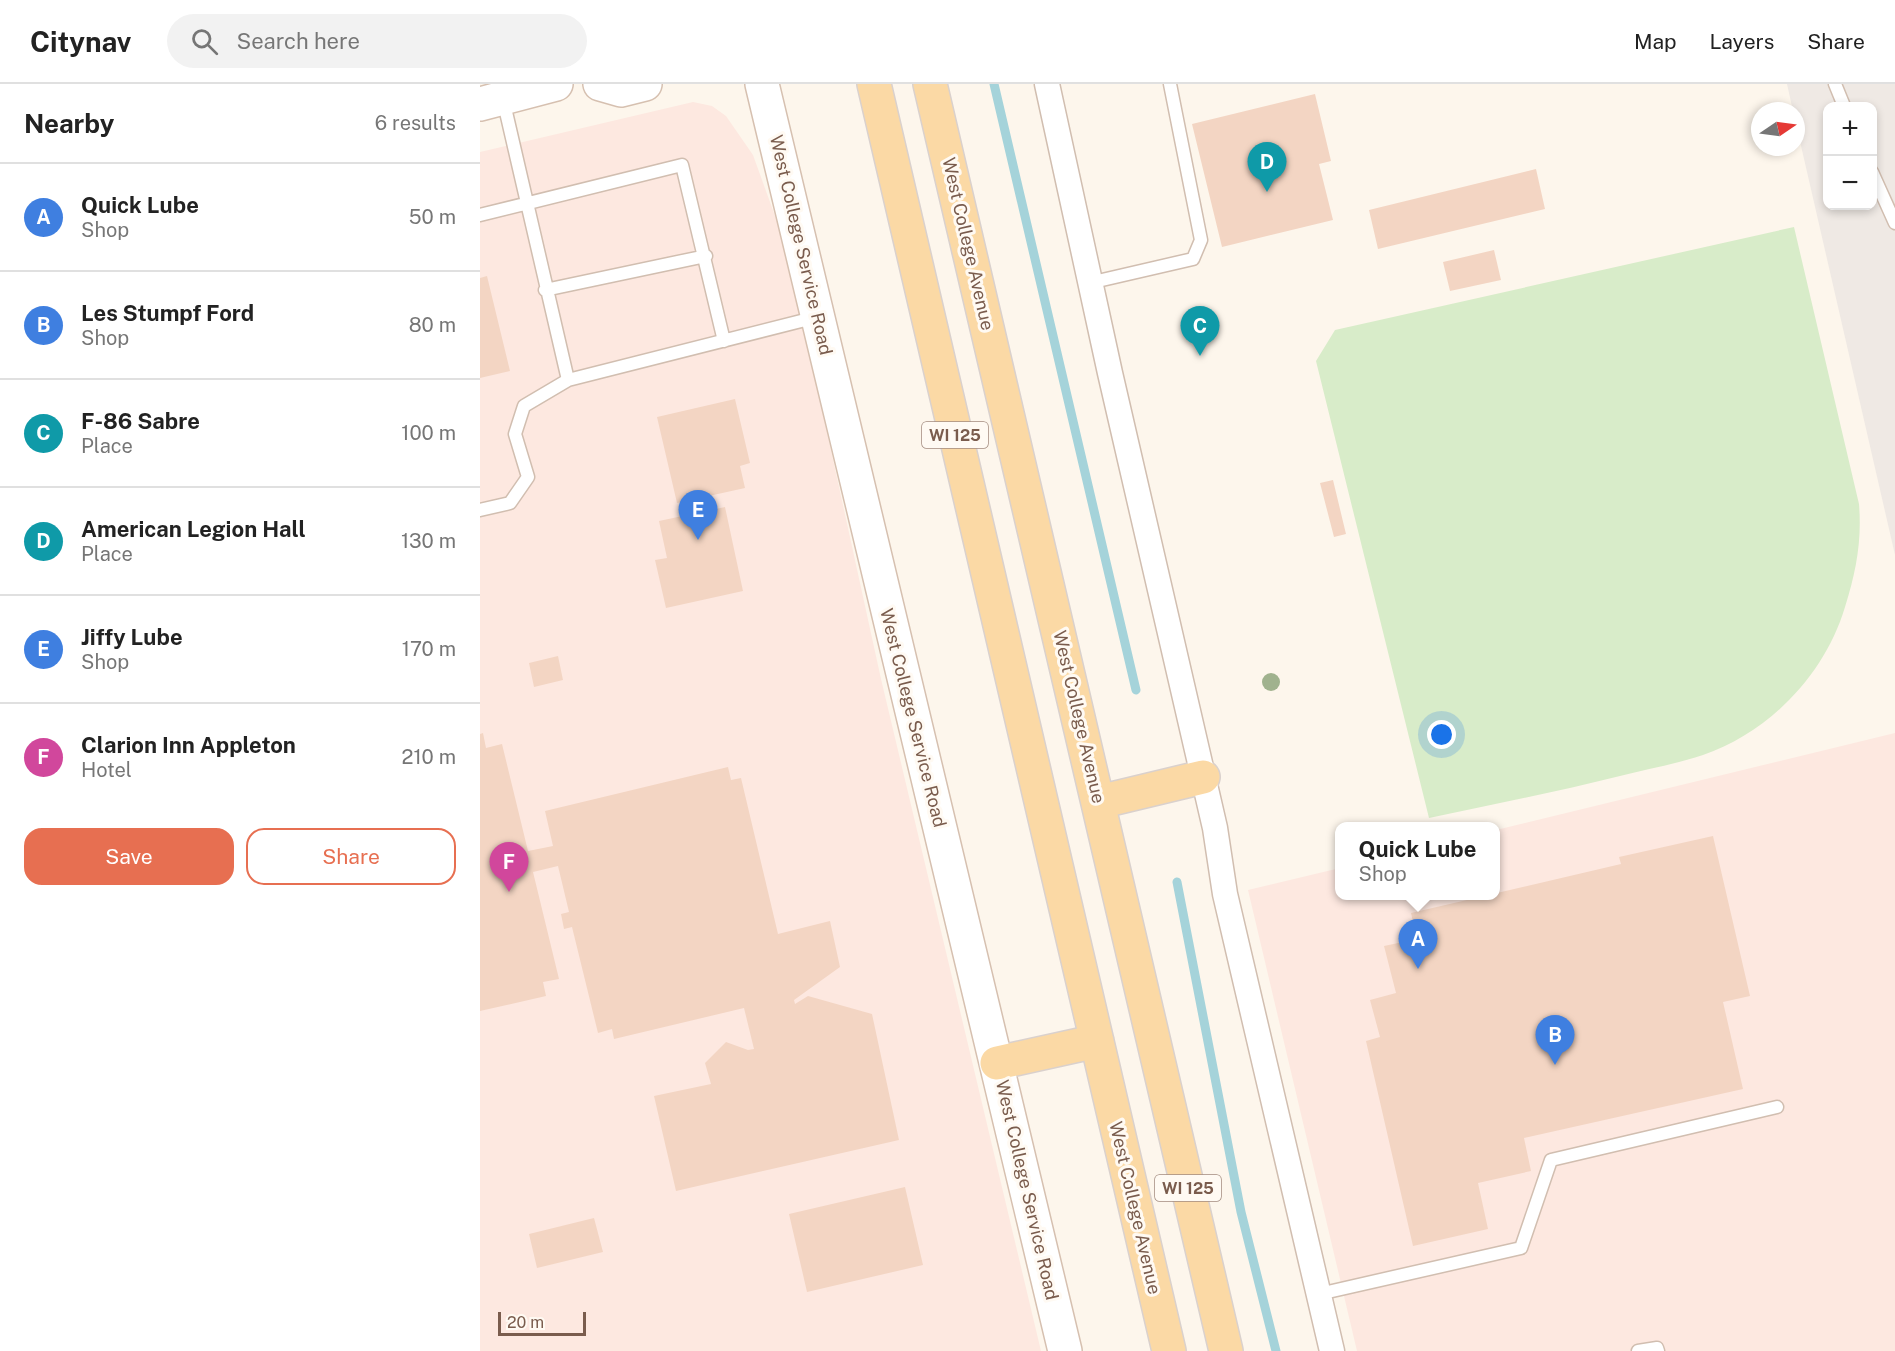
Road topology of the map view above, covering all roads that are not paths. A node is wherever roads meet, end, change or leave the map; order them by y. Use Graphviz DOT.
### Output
graph roads {
  1 [pos="556,84"];
  2 [pos="600,84"];
  3 [pos="645,84"];
  4 [pos="762,84"];
  5 [pos="874,84"];
  6 [pos="930,84"];
  7 [pos="1047,84"];
  8 [pos="1170,84"];
  9 [pos="1835,84"];
  10 [pos="491,101"];
  11 [pos="1842,102"];
  12 [pos="1877,183"];
  13 [pos="527,204"];
  14 [pos="480,215"];
  15 [pos="1895,224"];
  16 [pos="706,256"];
  17 [pos="1089,283"];
  18 [pos="545,290"];
  19 [pos="818,316"];
  20 [pos="724,341"];
  21 [pos="568,380"];
  22 [pos="480,510"];
  23 [pos="1203,777"];
  24 [pos="1099,802"];
  25 [pos="1097,1041"];
  26 [pos="997,1063"];
  27 [pos="1777,1107"];
  28 [pos="1319,1294"];
  29 [pos="1658,1350"];
  30 [pos="1065,1351"];
  31 [pos="1169,1351"];
  32 [pos="1226,1351"];
  33 [pos="1332,1351"];
  34 [pos="1638,1351"];
  1 -- 10 [label="street"];
  2 -- 3 [label="street"];
  4 -- 19 [label="street, West College Service Road"];
  5 -- 25 [label="main road, West College Avenue / WI 125"];
  6 -- 24 [label="main road, West College Avenue / WI 125"];
  7 -- 17 [label="street"];
  8 -- 17 [label="lane"];
  9 -- 11 [label="lane"];
  10 -- 13 [label="lane"];
  12 -- 15 [label="lane"];
  13 -- 14 [label="lane"];
  13 -- 16 [label="lane"];
  13 -- 18 [label="lane"];
  16 -- 18 [label="lane"];
  16 -- 20 [label="lane"];
  17 -- 23 [label="street"];
  18 -- 21 [label="lane"];
  19 -- 20 [label="lane"];
  19 -- 26 [label="street, West College Service Road"];
  20 -- 21 [label="lane"];
  21 -- 22 [label="lane"];
  23 -- 24 [label="main road"];
  23 -- 28 [label="street"];
  24 -- 32 [label="main road, West College Avenue / WI 125"];
  25 -- 26 [label="main road"];
  25 -- 31 [label="main road, West College Avenue / WI 125"];
  26 -- 30 [label="street, West College Service Road"];
  27 -- 28 [label="lane"];
  28 -- 33 [label="street"];
  29 -- 34 [label="lane"];
}
